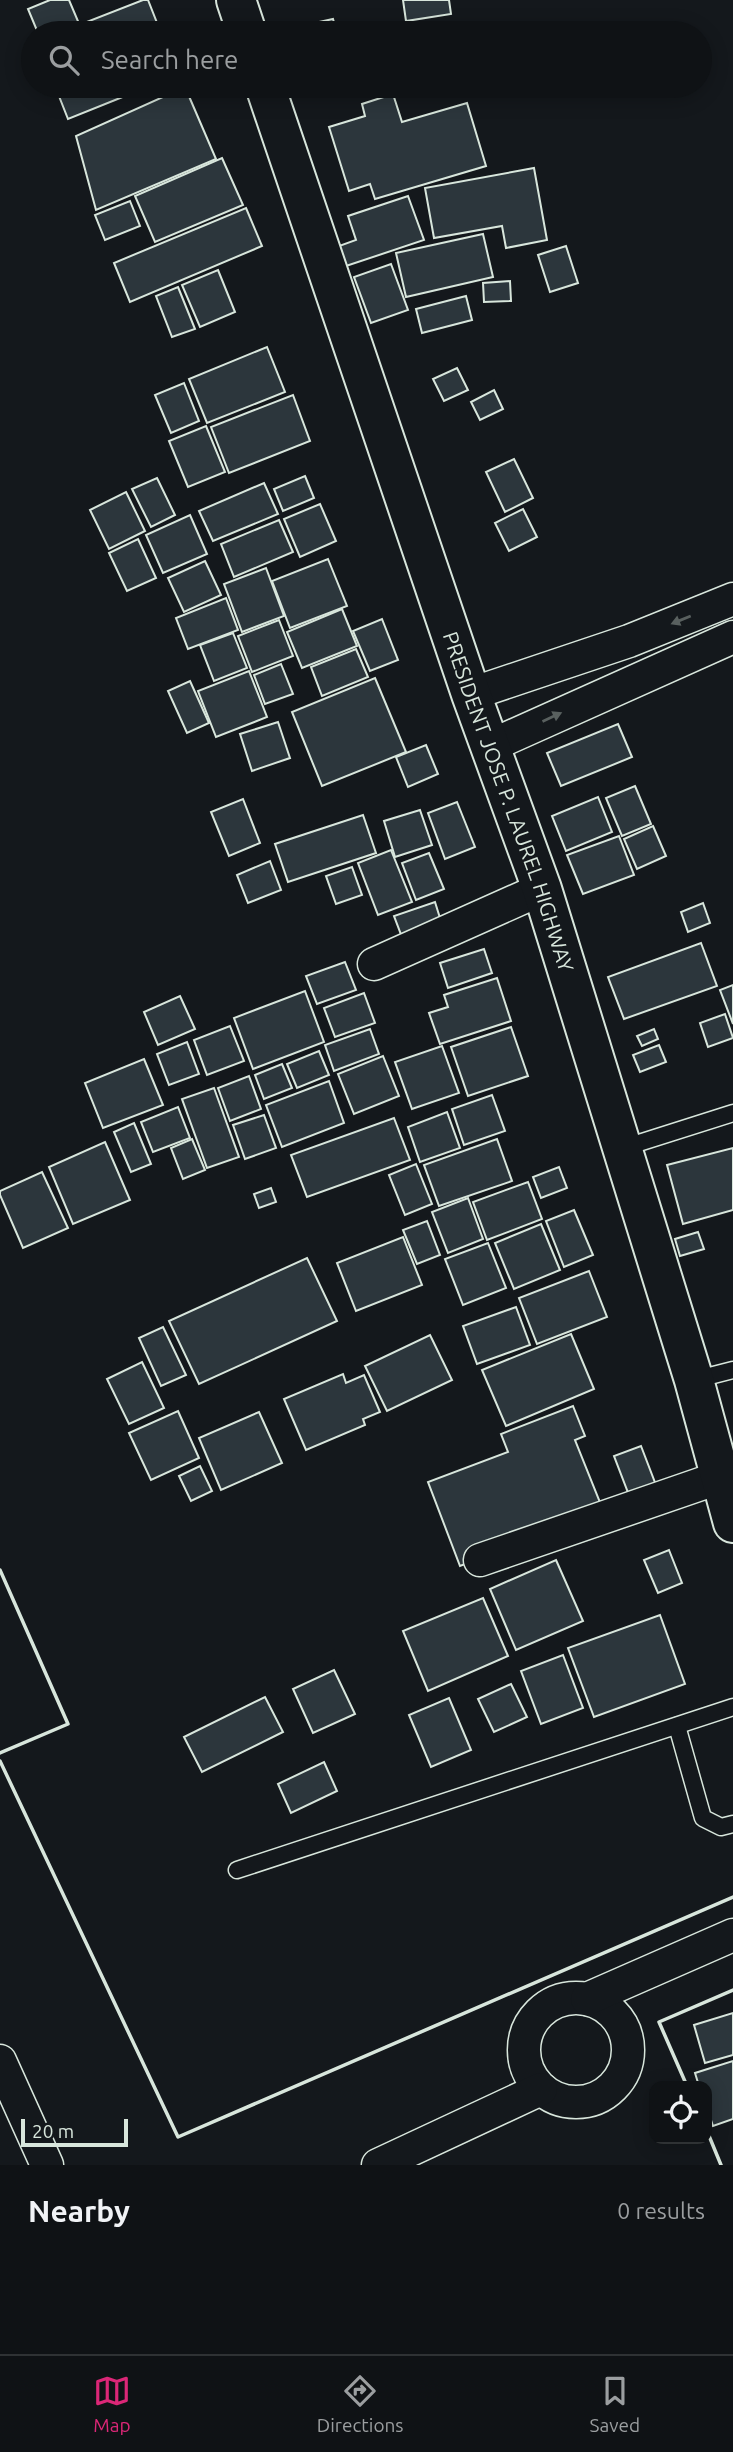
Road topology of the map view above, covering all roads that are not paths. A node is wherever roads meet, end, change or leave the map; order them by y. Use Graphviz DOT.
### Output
graph roads {
  1 [pos="236,0"];
  2 [pos="243,21"];
  3 [pos="269,98"];
  4 [pos="733,599"];
  5 [pos="733,637"];
  6 [pos="471,694"];
  7 [pos="490,746"];
  8 [pos="542,889"];
  9 [pos="374,964"];
  10 [pos="733,1113"];
  11 [pos="622,1148"];
  12 [pos="733,1370"];
  13 [pos="694,1380"];
  14 [pos="721,1478"];
  15 [pos="733,1523"];
  16 [pos="480,1560"];
  17 [pos="733,1707"];
  18 [pos="677,1726"];
  19 [pos="733,1824"];
  20 [pos="237,1870"];
  21 [pos="733,1935"];
  22 [pos="587,1999"];
  23 [pos="0,2061"];
  24 [pos="541,2089"];
  25 [pos="47,2165"];
  26 [pos="378,2165"];
  1 -- 2 [label="highway"];
  3 -- 6 [label="highway, PRESIDENT JOSE P. LAUREL HIGHWAY"];
  4 -- 6 [label="street, one-way"];
  7 -- 5 [label="street, one-way"];
  6 -- 7 [label="highway, PRESIDENT JOSE P. LAUREL HIGHWAY"];
  7 -- 8 [label="highway, PRESIDENT JOSE P. LAUREL HIGHWAY"];
  8 -- 9 [label="street"];
  8 -- 11 [label="highway, PRESIDENT JOSE P. LAUREL HIGHWAY"];
  10 -- 11 [label="lane"];
  11 -- 13 [label="highway, PRESIDENT JOSE P. LAUREL HIGHWAY"];
  12 -- 13 [label="lane"];
  13 -- 14 [label="highway, PRESIDENT JOSE P. LAUREL HIGHWAY"];
  14 -- 15 [label="highway, PRESIDENT JOSE P. LAUREL HIGHWAY"];
  14 -- 16 [label="street"];
  17 -- 18 [label="lane"];
  18 -- 19 [label="lane"];
  18 -- 20 [label="lane"];
  21 -- 22 [label="street"];
  22 -- 24 [label="street"];
  22 -- 24 [label="street"];
  23 -- 25 [label="street"];
  24 -- 26 [label="street"];
}
